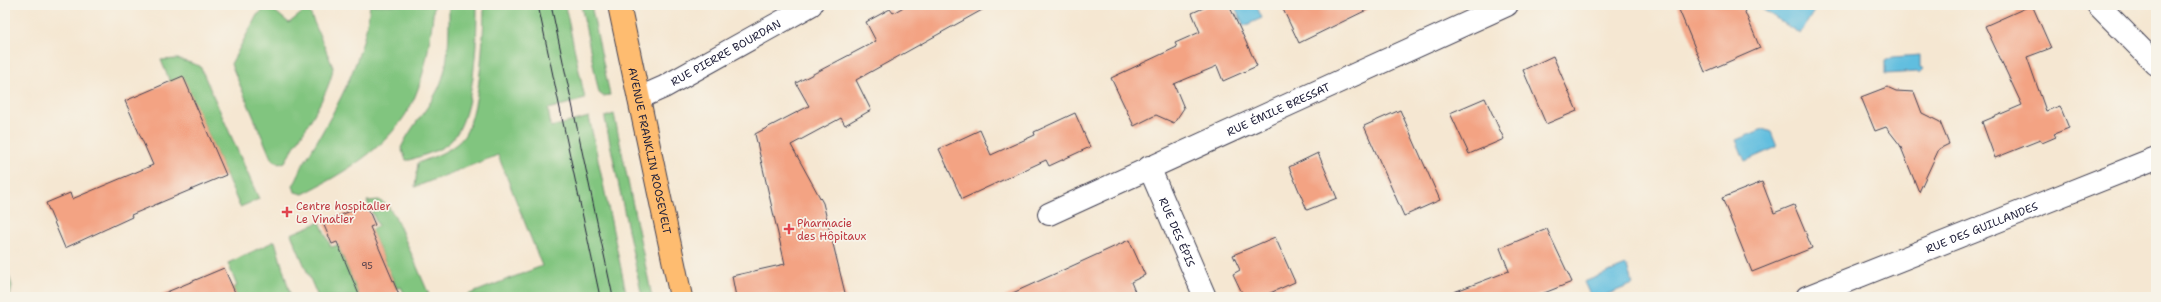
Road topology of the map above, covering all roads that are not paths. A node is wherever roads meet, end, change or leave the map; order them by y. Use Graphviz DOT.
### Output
graph roads {
  1 [pos="619,5"];
  2 [pos="810,5"];
  3 [pos="1507,5"];
  4 [pos="2098,5"];
  5 [pos="2156,64"];
  6 [pos="639,98"];
  7 [pos="2156,158"];
  8 [pos="1150,167"];
  9 [pos="1049,214"];
  10 [pos="681,297"];
  11 [pos="1205,297"];
  12 [pos="1807,297"];
  1 -- 6 [label="main road, AVENUE FRANKLIN ROOSEVELT"];
  2 -- 6 [label="street, RUE PIERRE BOURDAN"];
  3 -- 8 [label="street, RUE ÉMILE BRESSAT"];
  4 -- 5 [label="street"];
  6 -- 10 [label="main road, AVENUE FRANKLIN ROOSEVELT"];
  7 -- 12 [label="street, RUE DES GUILLANDES"];
  8 -- 9 [label="street, RUE ÉMILE BRESSAT"];
  8 -- 11 [label="street, RUE DES ÉPIS"];
}
